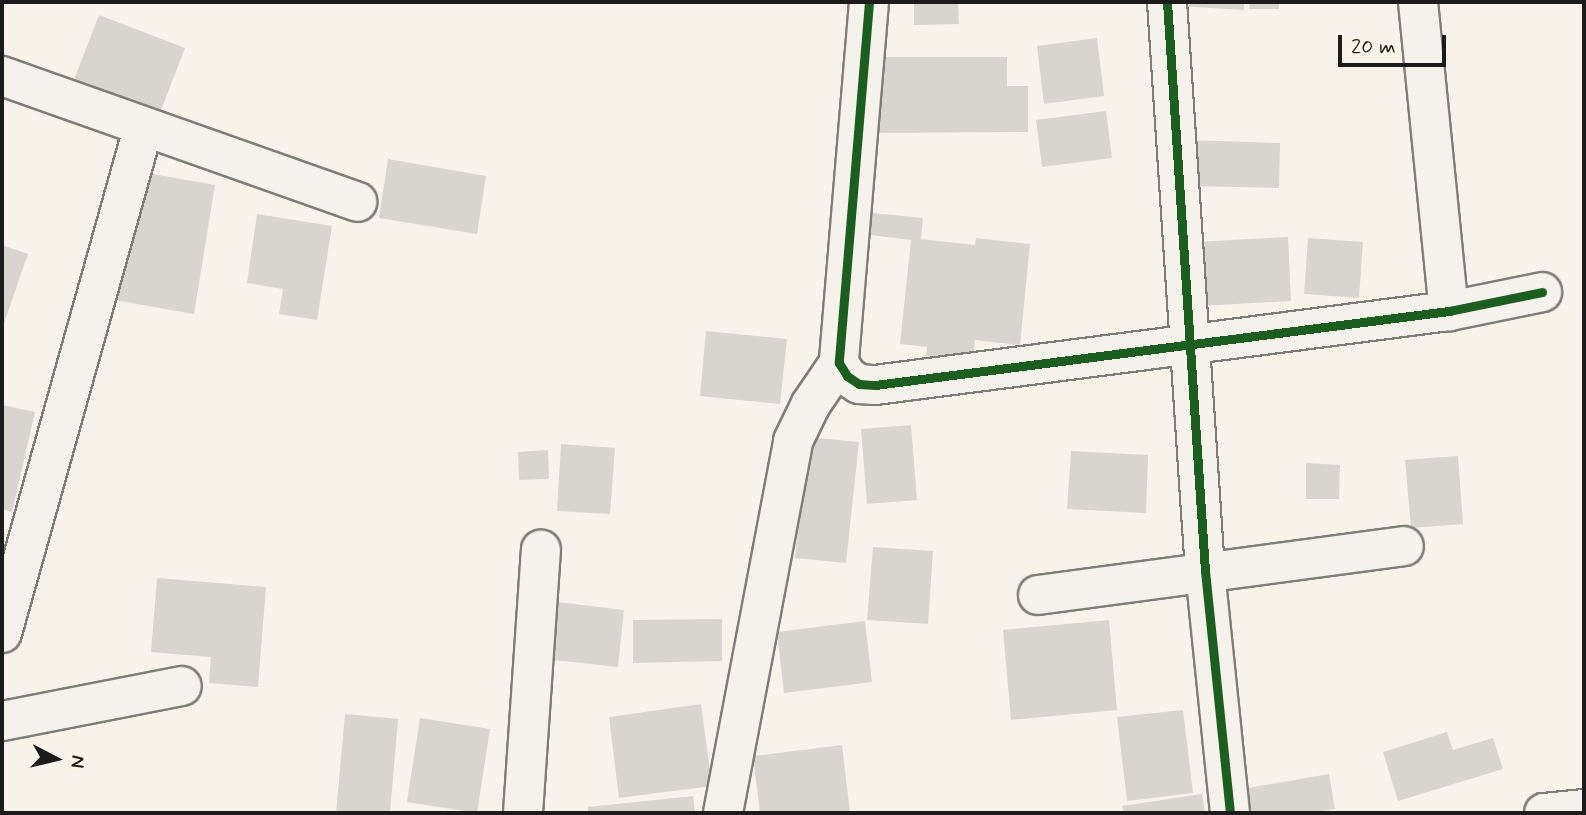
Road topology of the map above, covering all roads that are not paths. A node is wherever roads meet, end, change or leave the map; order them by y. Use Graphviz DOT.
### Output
graph roads {
  1 [pos="869,2"];
  2 [pos="1167,2"];
  3 [pos="1418,2"];
  4 [pos="2,76"];
  5 [pos="143,129"];
  6 [pos="357,202"];
  7 [pos="1542,292"];
  8 [pos="1449,311"];
  9 [pos="1191,345"];
  10 [pos="839,363"];
  11 [pos="1404,546"];
  12 [pos="541,550"];
  13 [pos="1205,571"];
  14 [pos="1038,595"];
  15 [pos="2,633"];
  16 [pos="183,686"];
  17 [pos="2,720"];
  18 [pos="1584,808"];
  19 [pos="523,813"];
  20 [pos="723,813"];
  21 [pos="1230,813"];
  22 [pos="1544,813"];
  1 -- 10 [label="street"];
  2 -- 9 [label="street"];
  3 -- 8 [label="street"];
  4 -- 5 [label="street"];
  5 -- 6 [label="street"];
  5 -- 15 [label="street"];
  7 -- 8 [label="street"];
  8 -- 9 [label="street"];
  9 -- 10 [label="street"];
  9 -- 13 [label="street"];
  10 -- 20 [label="street"];
  11 -- 13 [label="street"];
  12 -- 19 [label="street"];
  13 -- 14 [label="street"];
  13 -- 21 [label="street"];
  16 -- 17 [label="street"];
  18 -- 22 [label="street"];
}
